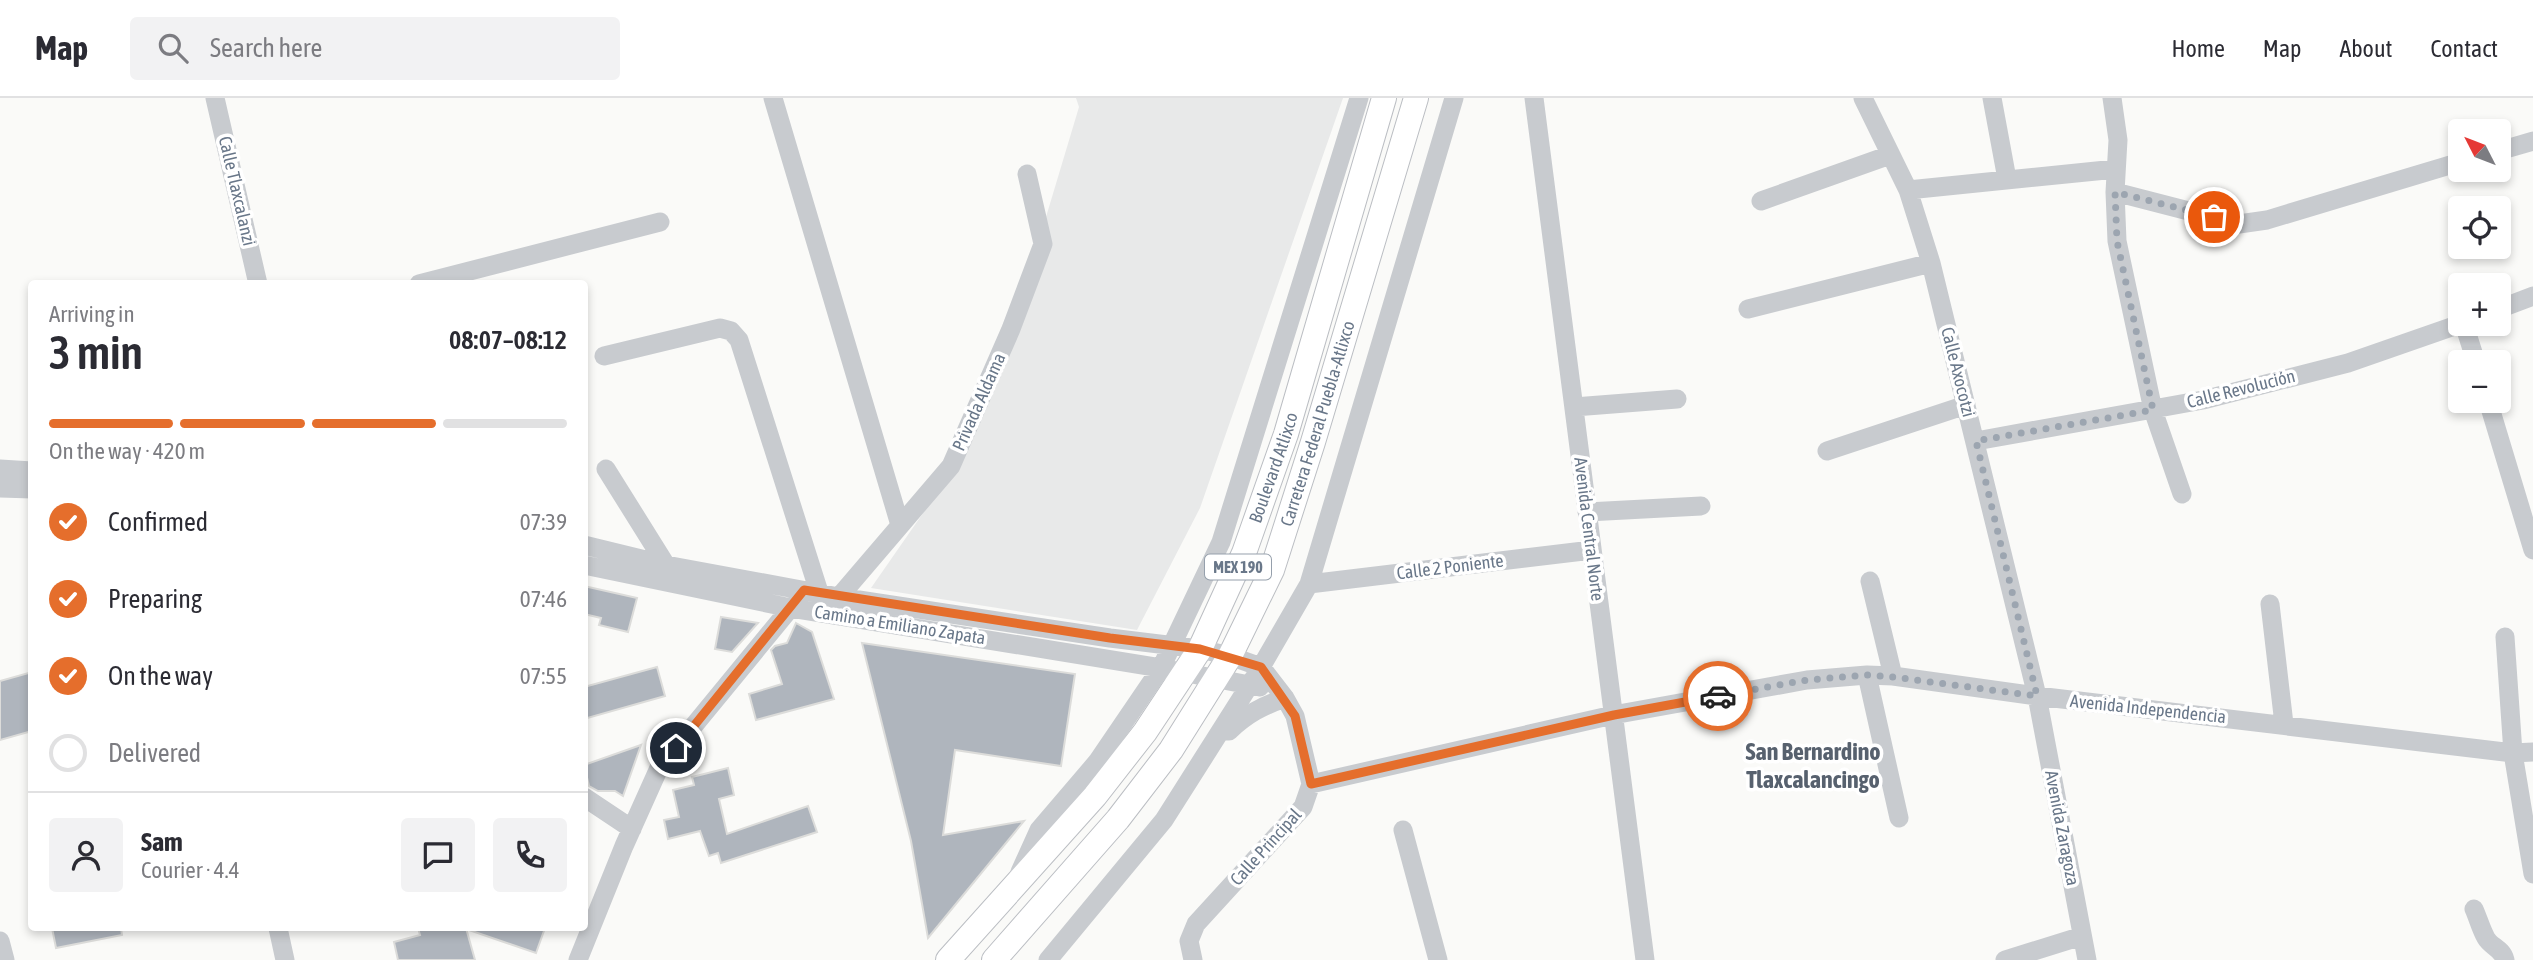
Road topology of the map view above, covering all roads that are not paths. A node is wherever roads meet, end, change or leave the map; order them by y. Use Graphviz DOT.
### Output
graph roads {
  1 [pos="215,98"];
  2 [pos="773,98"];
  3 [pos="1359,98"];
  4 [pos="1384,98"];
  5 [pos="1416,98"];
  6 [pos="1454,98"];
  7 [pos="1534,98"];
  8 [pos="1863,98"];
  9 [pos="1992,98"];
  10 [pos="2112,98"];
  11 [pos="2533,141"];
  12 [pos="2511,147"];
  13 [pos="1890,155"];
  14 [pos="2448,165"];
  15 [pos="2116,169"];
  16 [pos="1027,173"];
  17 [pos="2007,179"];
  18 [pos="1908,190"];
  19 [pos="2115,192"];
  20 [pos="1761,201"];
  21 [pos="660,222"];
  22 [pos="1931,262"];
  23 [pos="257,280"];
  24 [pos="435,280"];
  25 [pos="2533,296"];
  26 [pos="2511,304"];
  27 [pos="1748,309"];
  28 [pos="2448,329"];
  29 [pos="604,356"];
  30 [pos="1677,399"];
  31 [pos="1966,405"];
  32 [pos="1574,407"];
  33 [pos="2153,410"];
  34 [pos="2492,413"];
  35 [pos="1976,441"];
  36 [pos="1827,451"];
  37 [pos="606,468"];
  38 [pos="0,469"];
  39 [pos="28,471"];
  40 [pos="0,488"];
  41 [pos="28,489"];
  42 [pos="2182,494"];
  43 [pos="1700,506"];
  44 [pos="1587,512"];
  45 [pos="900,525"];
  46 [pos="588,546"];
  47 [pos="1591,550"];
  48 [pos="2533,550"];
  49 [pos="666,565"];
  50 [pos="588,566"];
  51 [pos="1870,581"];
  52 [pos="1309,584"];
  53 [pos="812,591"];
  54 [pos="839,597"];
  55 [pos="2270,604"];
  56 [pos="791,608"];
  57 [pos="2505,638"];
  58 [pos="1173,645"];
  59 [pos="1200,649"];
  60 [pos="1230,656"];
  61 [pos="1261,667"];
  62 [pos="1172,670"];
  63 [pos="1867,675"];
  64 [pos="1893,677"];
  65 [pos="1216,679"];
  66 [pos="1248,686"];
  67 [pos="1280,693"];
  68 [pos="2037,696"];
  69 [pos="1614,715"];
  70 [pos="2284,724"];
  71 [pos="2523,752"];
  72 [pos="1206,754"];
  73 [pos="1311,784"];
  74 [pos="588,800"];
  75 [pos="1899,818"];
  76 [pos="632,829"];
  77 [pos="1403,830"];
  78 [pos="2533,874"];
  79 [pos="2474,909"];
  80 [pos="279,931"];
  81 [pos="2082,936"];
  82 [pos="0,941"];
  83 [pos="5,960"];
  84 [pos="285,960"];
  85 [pos="578,960"];
  86 [pos="948,960"];
  87 [pos="994,960"];
  88 [pos="1048,960"];
  89 [pos="1193,960"];
  90 [pos="1438,960"];
  91 [pos="1645,960"];
  92 [pos="2005,960"];
  93 [pos="2087,960"];
  94 [pos="2505,960"];
  1 -- 23 [label="street, Calle Tlaxcalanzi"];
  2 -- 45 [label="street"];
  3 -- 58 [label="street"];
  4 -- 59 [label="main road, Boulevard Atlixco / MEX 190"];
  5 -- 60 [label="main road, Carretera Federal Puebla-Atlixco / MEX 190"];
  6 -- 52 [label="street"];
  7 -- 32 [label="street, Avenida Central Norte"];
  8 -- 13 [label="street, Calle Axocotzi"];
  9 -- 17 [label="street"];
  10 -- 15 [label="street"];
  11 -- 12 [label="street"];
  13 -- 18 [label="street, Calle Axocotzi"];
  13 -- 20 [label="street"];
  14 -- 19 [label="street"];
  15 -- 17 [label="street"];
  15 -- 19 [label="street"];
  16 -- 45 [label="street, Privada Aldama"];
  17 -- 18 [label="street"];
  18 -- 22 [label="street, Calle Axocotzi"];
  19 -- 33 [label="street"];
  21 -- 24 [label="street"];
  22 -- 27 [label="street"];
  22 -- 31 [label="street, Calle Axocotzi"];
  25 -- 26 [label="street"];
  28 -- 33 [label="street, Calle Revolución"];
  29 -- 53 [label="street"];
  30 -- 32 [label="street"];
  31 -- 35 [label="street, Calle Axocotzi"];
  31 -- 36 [label="street"];
  32 -- 44 [label="street, Avenida Central Norte"];
  33 -- 35 [label="street, Calle Revolución"];
  33 -- 42 [label="street"];
  34 -- 48 [label="street"];
  35 -- 68 [label="street, Calle Axocotzi"];
  37 -- 49 [label="street"];
  38 -- 39 [label="street"];
  40 -- 41 [label="street"];
  43 -- 44 [label="street"];
  44 -- 47 [label="street, Avenida Central Norte"];
  45 -- 54 [label="street, Privada Aldama"];
  46 -- 49 [label="street, Camino a Emiliano Zapata"];
  47 -- 52 [label="street, Calle 2 Poniente"];
  47 -- 69 [label="street, Avenida Central Norte"];
  49 -- 53 [label="street, Camino a Emiliano Zapata"];
  50 -- 56 [label="street, Camino a Emiliano Zapata"];
  51 -- 64 [label="street"];
  52 -- 61 [label="street"];
  53 -- 54 [label="street, Camino a Emiliano Zapata"];
  53 -- 56 [label="street"];
  54 -- 58 [label="street, Camino a Emiliano Zapata"];
  55 -- 70 [label="street"];
  56 -- 62 [label="street, Camino a Emiliano Zapata"];
  56 -- 76 [label="street"];
  57 -- 71 [label="street"];
  58 -- 59 [label="street, Camino a Emiliano Zapata"];
  58 -- 62 [label="street"];
  59 -- 60 [label="street, Camino a Emiliano Zapata"];
  59 -- 62 [label="main road, Boulevard Atlixco / MEX 190"];
  60 -- 61 [label="street"];
  60 -- 65 [label="main road, Carretera Federal Puebla-Atlixco / MEX 190"];
  61 -- 66 [label="street"];
  61 -- 67 [label="street"];
  62 -- 65 [label="street, Camino a Emiliano Zapata"];
  62 -- 86 [label="main road, Boulevard Atlixco / MEX 190"];
  63 -- 64 [label="street, Avenida Independencia"];
  63 -- 69 [label="street, Avenida Independencia"];
  63 -- 75 [label="street"];
  64 -- 68 [label="street, Avenida Independencia"];
  65 -- 66 [label="street"];
  65 -- 87 [label="main road, Carretera Federal Puebla-Atlixco / MEX 190"];
  66 -- 67 [label="street"];
  66 -- 72 [label="street"];
  67 -- 72 [label="street"];
  67 -- 73 [label="street"];
  68 -- 70 [label="street, Avenida Independencia"];
  68 -- 81 [label="street, Avenida Zaragoza"];
  69 -- 73 [label="street, Avenida Independencia"];
  69 -- 91 [label="street, Avenida Central Norte"];
  70 -- 71 [label="street, Avenida Independencia"];
  71 -- 78 [label="street"];
  72 -- 88 [label="street"];
  73 -- 89 [label="street, Calle Principal"];
  74 -- 76 [label="street"];
  76 -- 85 [label="street"];
  77 -- 90 [label="street"];
  79 -- 94 [label="street"];
  80 -- 84 [label="street"];
  81 -- 92 [label="street"];
  81 -- 93 [label="street, Avenida Zaragoza"];
  82 -- 83 [label="street"];
}
